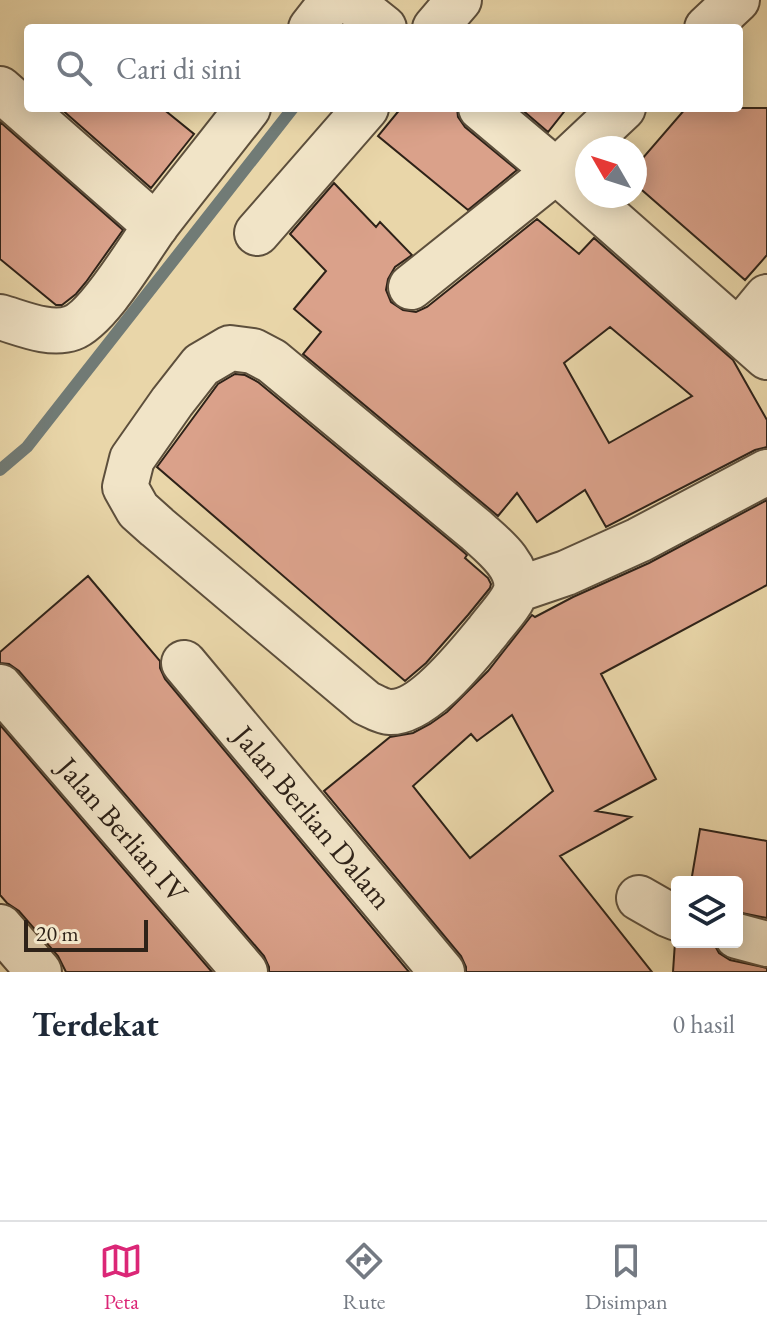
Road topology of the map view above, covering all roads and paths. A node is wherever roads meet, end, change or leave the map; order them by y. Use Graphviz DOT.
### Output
graph roads {
  1 [pos="459,0"];
  2 [pos="737,0"];
  3 [pos="357,10"];
  4 [pos="321,24"];
  5 [pos="438,24"];
  6 [pos="711,24"];
  7 [pos="0,89"];
  8 [pos="24,110"];
  9 [pos="26,112"];
  10 [pos="245,112"];
  11 [pos="363,112"];
  12 [pos="486,112"];
  13 [pos="619,112"];
  14 [pos="556,171"];
  15 [pos="156,226"];
  16 [pos="257,233"];
  17 [pos="411,287"];
  18 [pos="767,297"];
  19 [pos="0,317"];
  20 [pos="753,344"];
  21 [pos="767,472"];
  22 [pos="516,590"];
  23 [pos="184,663"];
  24 [pos="0,687"];
  25 [pos="639,898"];
  26 [pos="671,916"];
  27 [pos="0,927"];
  28 [pos="743,938"];
  29 [pos="767,944"];
  30 [pos="39,972"];
  31 [pos="245,972"];
  32 [pos="442,972"];
  1 -- 5 [label="street"];
  2 -- 6 [label="street"];
  3 -- 4 [label="street"];
  7 -- 8 [label="street"];
  9 -- 15 [label="street"];
  10 -- 15 [label="street"];
  11 -- 16 [label="street"];
  12 -- 14 [label="street"];
  13 -- 14 [label="street"];
  14 -- 17 [label="street"];
  14 -- 20 [label="street"];
  15 -- 19 [label="street"];
  18 -- 20 [label="street"];
  21 -- 22 [label="street"];
  22 -- 22 [label="street"];
  23 -- 32 [label="street, Jalan Berlian Dalam"];
  24 -- 31 [label="street, Jalan Berlian IV"];
  25 -- 26 [label="street"];
  27 -- 30 [label="street"];
  28 -- 29 [label="street"];
}
